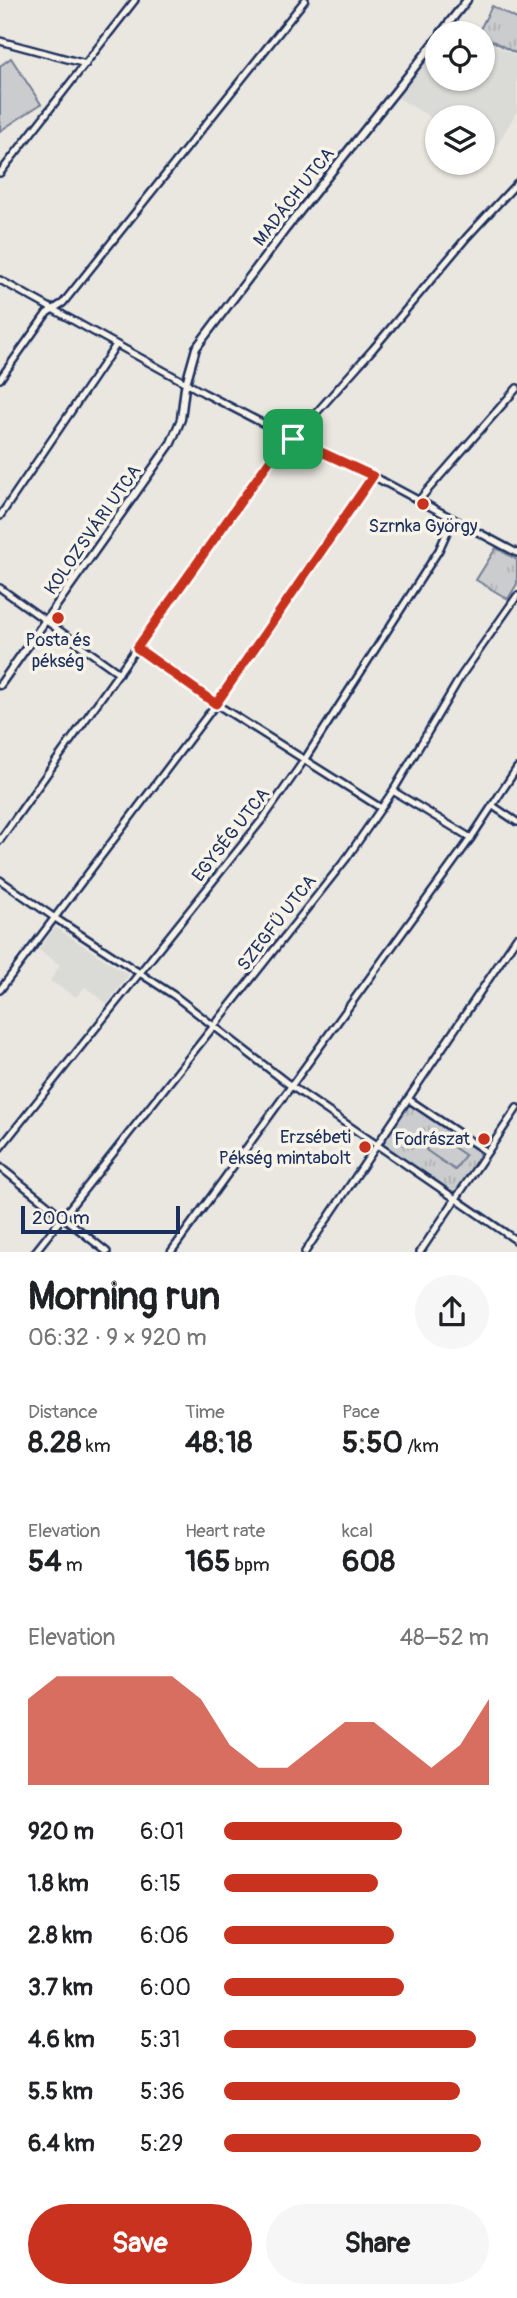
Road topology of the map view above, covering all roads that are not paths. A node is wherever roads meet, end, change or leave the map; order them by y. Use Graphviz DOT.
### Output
graph roads {
  1 [pos="135,0"];
  2 [pos="305,0"];
  3 [pos="467,0"];
  4 [pos="450,21"];
  5 [pos="0,41"];
  6 [pos="425,54"];
  7 [pos="86,64"];
  8 [pos="0,173"];
  9 [pos="517,183"];
  10 [pos="0,280"];
  11 [pos="54,310"];
  12 [pos="116,345"];
  13 [pos="0,379"];
  14 [pos="187,382"];
  15 [pos="517,388"];
  16 [pos="290,437"];
  17 [pos="373,476"];
  18 [pos="419,499"];
  19 [pos="0,516"];
  20 [pos="453,519"];
  21 [pos="517,553"];
  22 [pos="0,588"];
  23 [pos="517,596"];
  24 [pos="46,621"];
  25 [pos="137,648"];
  26 [pos="119,673"];
  27 [pos="0,685"];
  28 [pos="216,704"];
  29 [pos="305,758"];
  30 [pos="517,768"];
  31 [pos="393,790"];
  32 [pos="493,806"];
  33 [pos="381,808"];
  34 [pos="517,822"];
  35 [pos="471,838"];
  36 [pos="0,840"];
  37 [pos="0,880"];
  38 [pos="55,918"];
  39 [pos="517,937"];
  40 [pos="141,972"];
  41 [pos="0,990"];
  42 [pos="214,1026"];
  43 [pos="291,1086"];
  44 [pos="408,1099"];
  45 [pos="517,1108"];
  46 [pos="378,1145"];
  47 [pos="0,1148"];
  48 [pos="487,1152"];
  49 [pos="0,1167"];
  50 [pos="455,1199"];
  51 [pos="64,1217"];
  52 [pos="517,1241"];
  53 [pos="35,1251"];
  54 [pos="107,1251"];
  55 [pos="171,1251"];
  56 [pos="305,1251"];
  57 [pos="420,1251"];
  1 -- 7 [label="street"];
  2 -- 11 [label="street"];
  3 -- 4 [label="street"];
  5 -- 7 [label="street"];
  6 -- 14 [label="street, MADÁCH UTCA"];
  7 -- 8 [label="street"];
  9 -- 16 [label="street"];
  10 -- 11 [label="street"];
  11 -- 12 [label="street"];
  11 -- 13 [label="street"];
  12 -- 14 [label="street"];
  12 -- 19 [label="street"];
  14 -- 16 [label="street"];
  14 -- 24 [label="street, KOLOZSVÁRI UTCA"];
  15 -- 18 [label="street"];
  16 -- 17 [label="street"];
  16 -- 25 [label="street"];
  17 -- 18 [label="street"];
  17 -- 28 [label="street"];
  18 -- 20 [label="street"];
  20 -- 21 [label="street"];
  20 -- 29 [label="street, EGYSÉG UTCA"];
  22 -- 24 [label="street"];
  23 -- 31 [label="street, SZEGFŰ UTCA"];
  24 -- 26 [label="street"];
  24 -- 27 [label="street, KOLOZSVÁRI UTCA"];
  25 -- 26 [label="street"];
  25 -- 28 [label="street"];
  26 -- 36 [label="street"];
  28 -- 29 [label="street"];
  28 -- 38 [label="street"];
  29 -- 33 [label="street"];
  29 -- 40 [label="street, EGYSÉG UTCA"];
  30 -- 32 [label="street"];
  31 -- 33 [label="street, SZEGFŰ UTCA"];
  31 -- 35 [label="street"];
  32 -- 34 [label="street"];
  32 -- 35 [label="street"];
  33 -- 42 [label="street, SZEGFŰ UTCA"];
  35 -- 43 [label="street"];
  37 -- 38 [label="street"];
  38 -- 40 [label="street"];
  38 -- 41 [label="street"];
  39 -- 44 [label="street"];
  40 -- 42 [label="street"];
  40 -- 47 [label="street, EGYSÉG UTCA"];
  42 -- 43 [label="street"];
  42 -- 51 [label="street, SZEGFŰ UTCA"];
  43 -- 46 [label="street"];
  43 -- 55 [label="street"];
  44 -- 46 [label="street"];
  44 -- 48 [label="street"];
  45 -- 48 [label="street"];
  46 -- 50 [label="street"];
  46 -- 56 [label="street"];
  48 -- 50 [label="street"];
  49 -- 51 [label="street"];
  50 -- 52 [label="street"];
  50 -- 57 [label="street"];
  51 -- 53 [label="street, SZEGFŰ UTCA"];
  51 -- 54 [label="street"];
}
